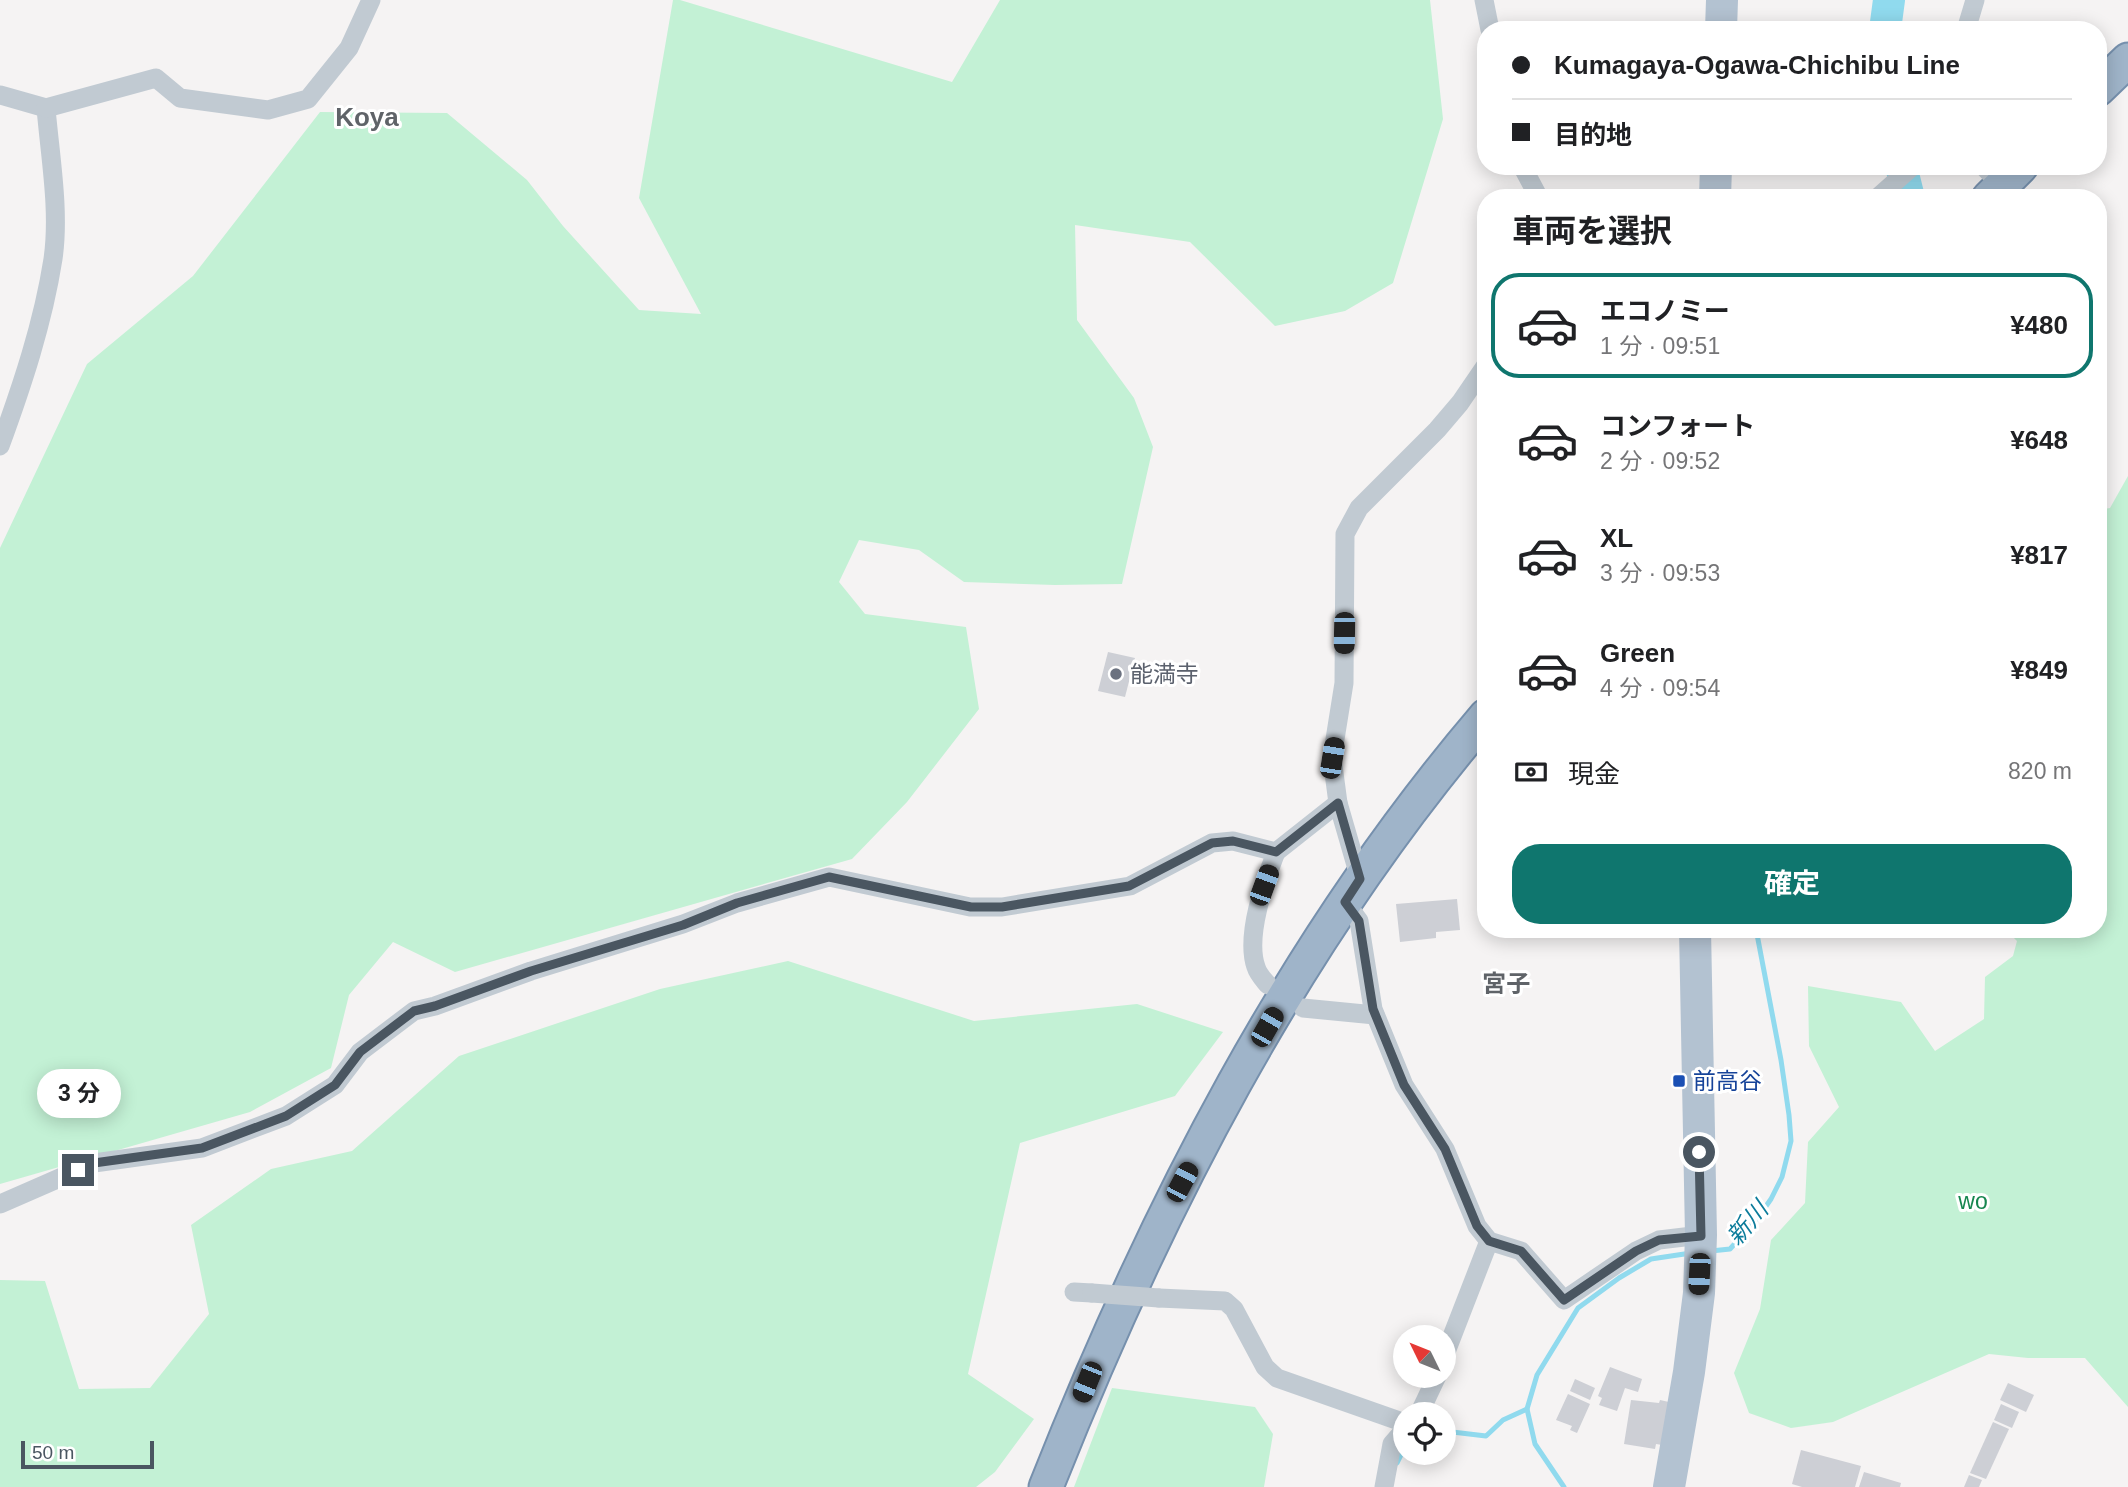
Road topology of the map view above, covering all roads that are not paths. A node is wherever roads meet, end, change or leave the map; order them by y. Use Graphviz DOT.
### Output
graph roads {
  1 [pos="371,0"];
  2 [pos="1484,0"];
  3 [pos="1722,0"];
  4 [pos="1975,0"];
  5 [pos="1488,21"];
  6 [pos="1721,21"];
  7 [pos="1969,21"];
  8 [pos="2128,60"];
  9 [pos="2107,80"];
  10 [pos="0,94"];
  11 [pos="46,108"];
  12 [pos="1903,175"];
  13 [pos="1888,189"];
  14 [pos="1477,378"];
  15 [pos="0,446"];
  16 [pos="1477,727"];
  17 [pos="1338,803"];
  18 [pos="1276,852"];
  19 [pos="1353,890"];
  20 [pos="1695,938"];
  21 [pos="1268,985"];
  22 [pos="1303,1008"];
  23 [pos="1375,1014"];
  24 [pos="0,1204"];
  25 [pos="1701,1236"];
  26 [pos="1489,1241"];
  27 [pos="1083,1292"];
  28 [pos="1456,1326"];
  29 [pos="1393,1419"];
  30 [pos="1393,1443"];
  31 [pos="1046,1487"];
  32 [pos="1384,1487"];
  33 [pos="1669,1487"];
  1 -- 11 [label="street"];
  2 -- 5 [label="street"];
  3 -- 6 [label="main road"];
  4 -- 7 [label="street"];
  8 -- 9 [label="highway"];
  10 -- 11 [label="street"];
  11 -- 15 [label="street"];
  12 -- 13 [label="street"];
  14 -- 17 [label="street"];
  16 -- 19 [label="highway"];
  17 -- 18 [label="street"];
  17 -- 19 [label="street"];
  18 -- 21 [label="street"];
  18 -- 24 [label="street"];
  19 -- 23 [label="street"];
  19 -- 31 [label="highway"];
  20 -- 25 [label="main road"];
  22 -- 23 [label="street"];
  23 -- 26 [label="street"];
  25 -- 26 [label="street"];
  25 -- 33 [label="main road"];
  26 -- 28 [label="street"];
  27 -- 29 [label="street, bridge"];
  30 -- 32 [label="street"];
}
